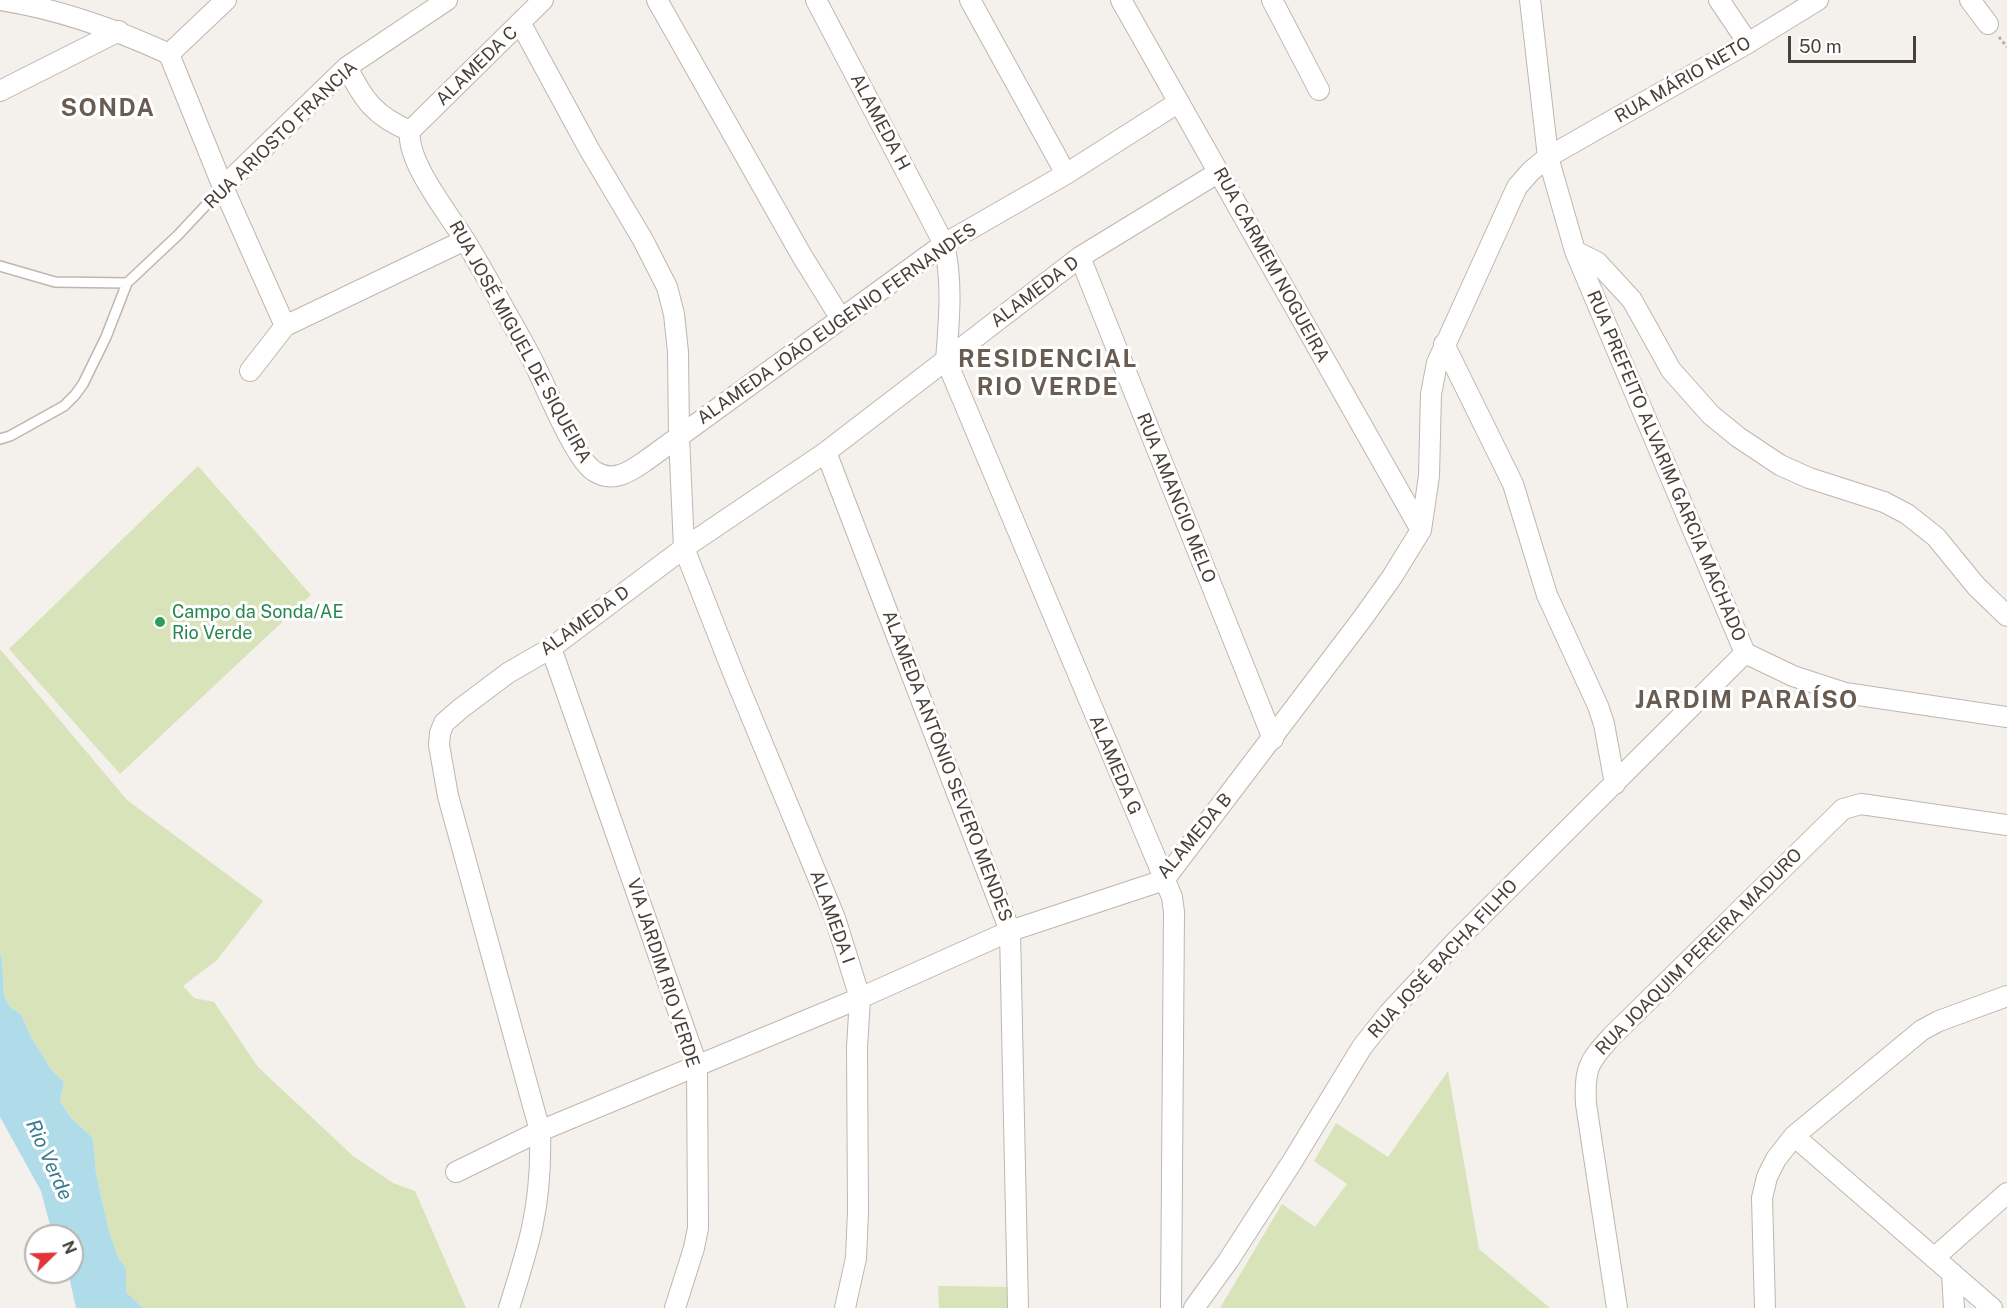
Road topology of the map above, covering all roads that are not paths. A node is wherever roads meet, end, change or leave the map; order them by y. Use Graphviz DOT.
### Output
graph roads {
  1 [pos="0,0"];
  2 [pos="225,0"];
  3 [pos="447,0"];
  4 [pos="543,0"];
  5 [pos="657,0"];
  6 [pos="816,0"];
  7 [pos="970,0"];
  8 [pos="1121,0"];
  9 [pos="1272,0"];
  10 [pos="1530,0"];
  11 [pos="1719,0"];
  12 [pos="1818,0"];
  13 [pos="1970,0"];
  14 [pos="22,2"];
  15 [pos="520,24"];
  16 [pos="1988,24"];
  17 [pos="119,31"];
  18 [pos="1748,43"];
  19 [pos="169,54"];
  20 [pos="347,68"];
  21 [pos="1319,90"];
  22 [pos="0,92"];
  23 [pos="1179,102"];
  24 [pos="410,131"];
  25 [pos="1548,157"];
  26 [pos="1219,172"];
  27 [pos="1066,174"];
  28 [pos="224,188"];
  29 [pos="465,240"];
  30 [pos="944,244"];
  31 [pos="1575,251"];
  32 [pos="1080,257"];
  33 [pos="0,266"];
  34 [pos="127,283"];
  35 [pos="841,319"];
  36 [pos="285,326"];
  37 [pos="1444,344"];
  38 [pos="946,360"];
  39 [pos="250,372"];
  40 [pos="679,436"];
  41 [pos="0,440"];
  42 [pos="826,452"];
  43 [pos="644,462"];
  44 [pos="1421,530"];
  45 [pos="684,548"];
  46 [pos="2007,616"];
  47 [pos="551,648"];
  48 [pos="1745,653"];
  49 [pos="2007,717"];
  50 [pos="1273,739"];
  51 [pos="1615,784"];
  52 [pos="2007,825"];
  53 [pos="1164,880"];
  54 [pos="1010,931"];
  55 [pos="2007,996"];
  56 [pos="860,998"];
  57 [pos="697,1065"];
  58 [pos="540,1131"];
  59 [pos="1794,1136"];
  60 [pos="456,1172"];
  61 [pos="2007,1193"];
  62 [pos="1934,1258"];
  63 [pos="1952,1273"];
  64 [pos="509,1308"];
  65 [pos="675,1308"];
  66 [pos="845,1308"];
  67 [pos="1018,1308"];
  68 [pos="1171,1308"];
  69 [pos="1194,1308"];
  70 [pos="1617,1308"];
  71 [pos="1765,1308"];
  72 [pos="1954,1308"];
  73 [pos="1992,1308"];
  1 -- 14 [label="street"];
  2 -- 19 [label="street"];
  3 -- 20 [label="street, RUA ARIOSTO FRANCIA"];
  4 -- 15 [label="street, ALAMEDA C"];
  5 -- 35 [label="street"];
  6 -- 30 [label="street, ALAMEDA H"];
  7 -- 27 [label="street"];
  8 -- 23 [label="street, RUA CARMEM NOGUEIRA"];
  9 -- 21 [label="street"];
  10 -- 25 [label="street, RUA PREFEITO ALVARIM GARCIA MACHADO"];
  11 -- 18 [label="street"];
  12 -- 18 [label="street, RUA MÁRIO NETO"];
  13 -- 16 [label="street"];
  14 -- 17 [label="street"];
  15 -- 24 [label="street, ALAMEDA C"];
  15 -- 40 [label="street, ALAMEDA I"];
  17 -- 19 [label="street"];
  17 -- 22 [label="street"];
  18 -- 25 [label="street, RUA MÁRIO NETO"];
  19 -- 28 [label="street"];
  20 -- 24 [label="street"];
  20 -- 28 [label="street, RUA ARIOSTO FRANCIA"];
  23 -- 26 [label="street, RUA CARMEM NOGUEIRA"];
  23 -- 27 [label="street, ALAMEDA JOÃO EUGENIO FERNANDES"];
  24 -- 29 [label="street, RUA JOSÉ MIGUEL DE SIQUEIRA"];
  25 -- 31 [label="street, RUA PREFEITO ALVARIM GARCIA MACHADO"];
  25 -- 37 [label="street, RUA MÁRIO NETO"];
  26 -- 32 [label="street, ALAMEDA D"];
  26 -- 44 [label="street, RUA CARMEM NOGUEIRA"];
  27 -- 30 [label="street, ALAMEDA JOÃO EUGENIO FERNANDES"];
  28 -- 34 [label="lane, RUA ARIOSTO FRANCIA"];
  28 -- 36 [label="street"];
  29 -- 36 [label="street"];
  29 -- 43 [label="street, RUA JOSÉ MIGUEL DE SIQUEIRA"];
  30 -- 35 [label="street, ALAMEDA JOÃO EUGENIO FERNANDES"];
  30 -- 38 [label="street, ALAMEDA G"];
  31 -- 46 [label="street"];
  31 -- 48 [label="street, RUA PREFEITO ALVARIM GARCIA MACHADO"];
  32 -- 38 [label="street, ALAMEDA D"];
  32 -- 50 [label="street, RUA AMANCIO MELO"];
  33 -- 34 [label="lane"];
  34 -- 41 [label="lane"];
  35 -- 40 [label="street, ALAMEDA JOÃO EUGENIO FERNANDES"];
  36 -- 39 [label="street"];
  37 -- 44 [label="street, RUA MÁRIO NETO"];
  37 -- 51 [label="street"];
  38 -- 42 [label="street, ALAMEDA D"];
  38 -- 53 [label="street, ALAMEDA G"];
  40 -- 43 [label="street, ALAMEDA JOÃO EUGENIO FERNANDES"];
  40 -- 45 [label="street, ALAMEDA I"];
  42 -- 45 [label="street, ALAMEDA D"];
  42 -- 54 [label="street, ALAMEDA ANTÔNIO SEVERO MENDES"];
  44 -- 50 [label="street, ALAMEDA B"];
  45 -- 47 [label="street, ALAMEDA D"];
  45 -- 56 [label="street, ALAMEDA I"];
  47 -- 57 [label="street, VIA JARDIM RIO VERDE"];
  47 -- 58 [label="street, ALAMEDA D"];
  48 -- 49 [label="street, RUA PREFEITO ALVARIM GARCIA MACHADO"];
  48 -- 51 [label="street, RUA JOSÉ BACHA FILHO"];
  50 -- 53 [label="street, ALAMEDA B"];
  51 -- 69 [label="street, RUA JOSÉ BACHA FILHO"];
  52 -- 70 [label="street, RUA JOAQUIM PEREIRA MADURO"];
  53 -- 54 [label="street, ALAMEDA B"];
  53 -- 68 [label="street, ALAMEDA G"];
  54 -- 56 [label="street, ALAMEDA B"];
  54 -- 67 [label="street, ALAMEDA ANTÔNIO SEVERO MENDES"];
  55 -- 59 [label="street"];
  56 -- 57 [label="street, ALAMEDA B"];
  56 -- 66 [label="street, ALAMEDA I"];
  57 -- 58 [label="street, ALAMEDA B"];
  57 -- 65 [label="street, VIA JARDIM RIO VERDE"];
  58 -- 60 [label="street, ALAMEDA B"];
  58 -- 64 [label="street, ALAMEDA D"];
  59 -- 62 [label="street"];
  59 -- 71 [label="street"];
  61 -- 62 [label="street"];
  62 -- 63 [label="street"];
  63 -- 72 [label="street"];
  63 -- 73 [label="street"];
}
